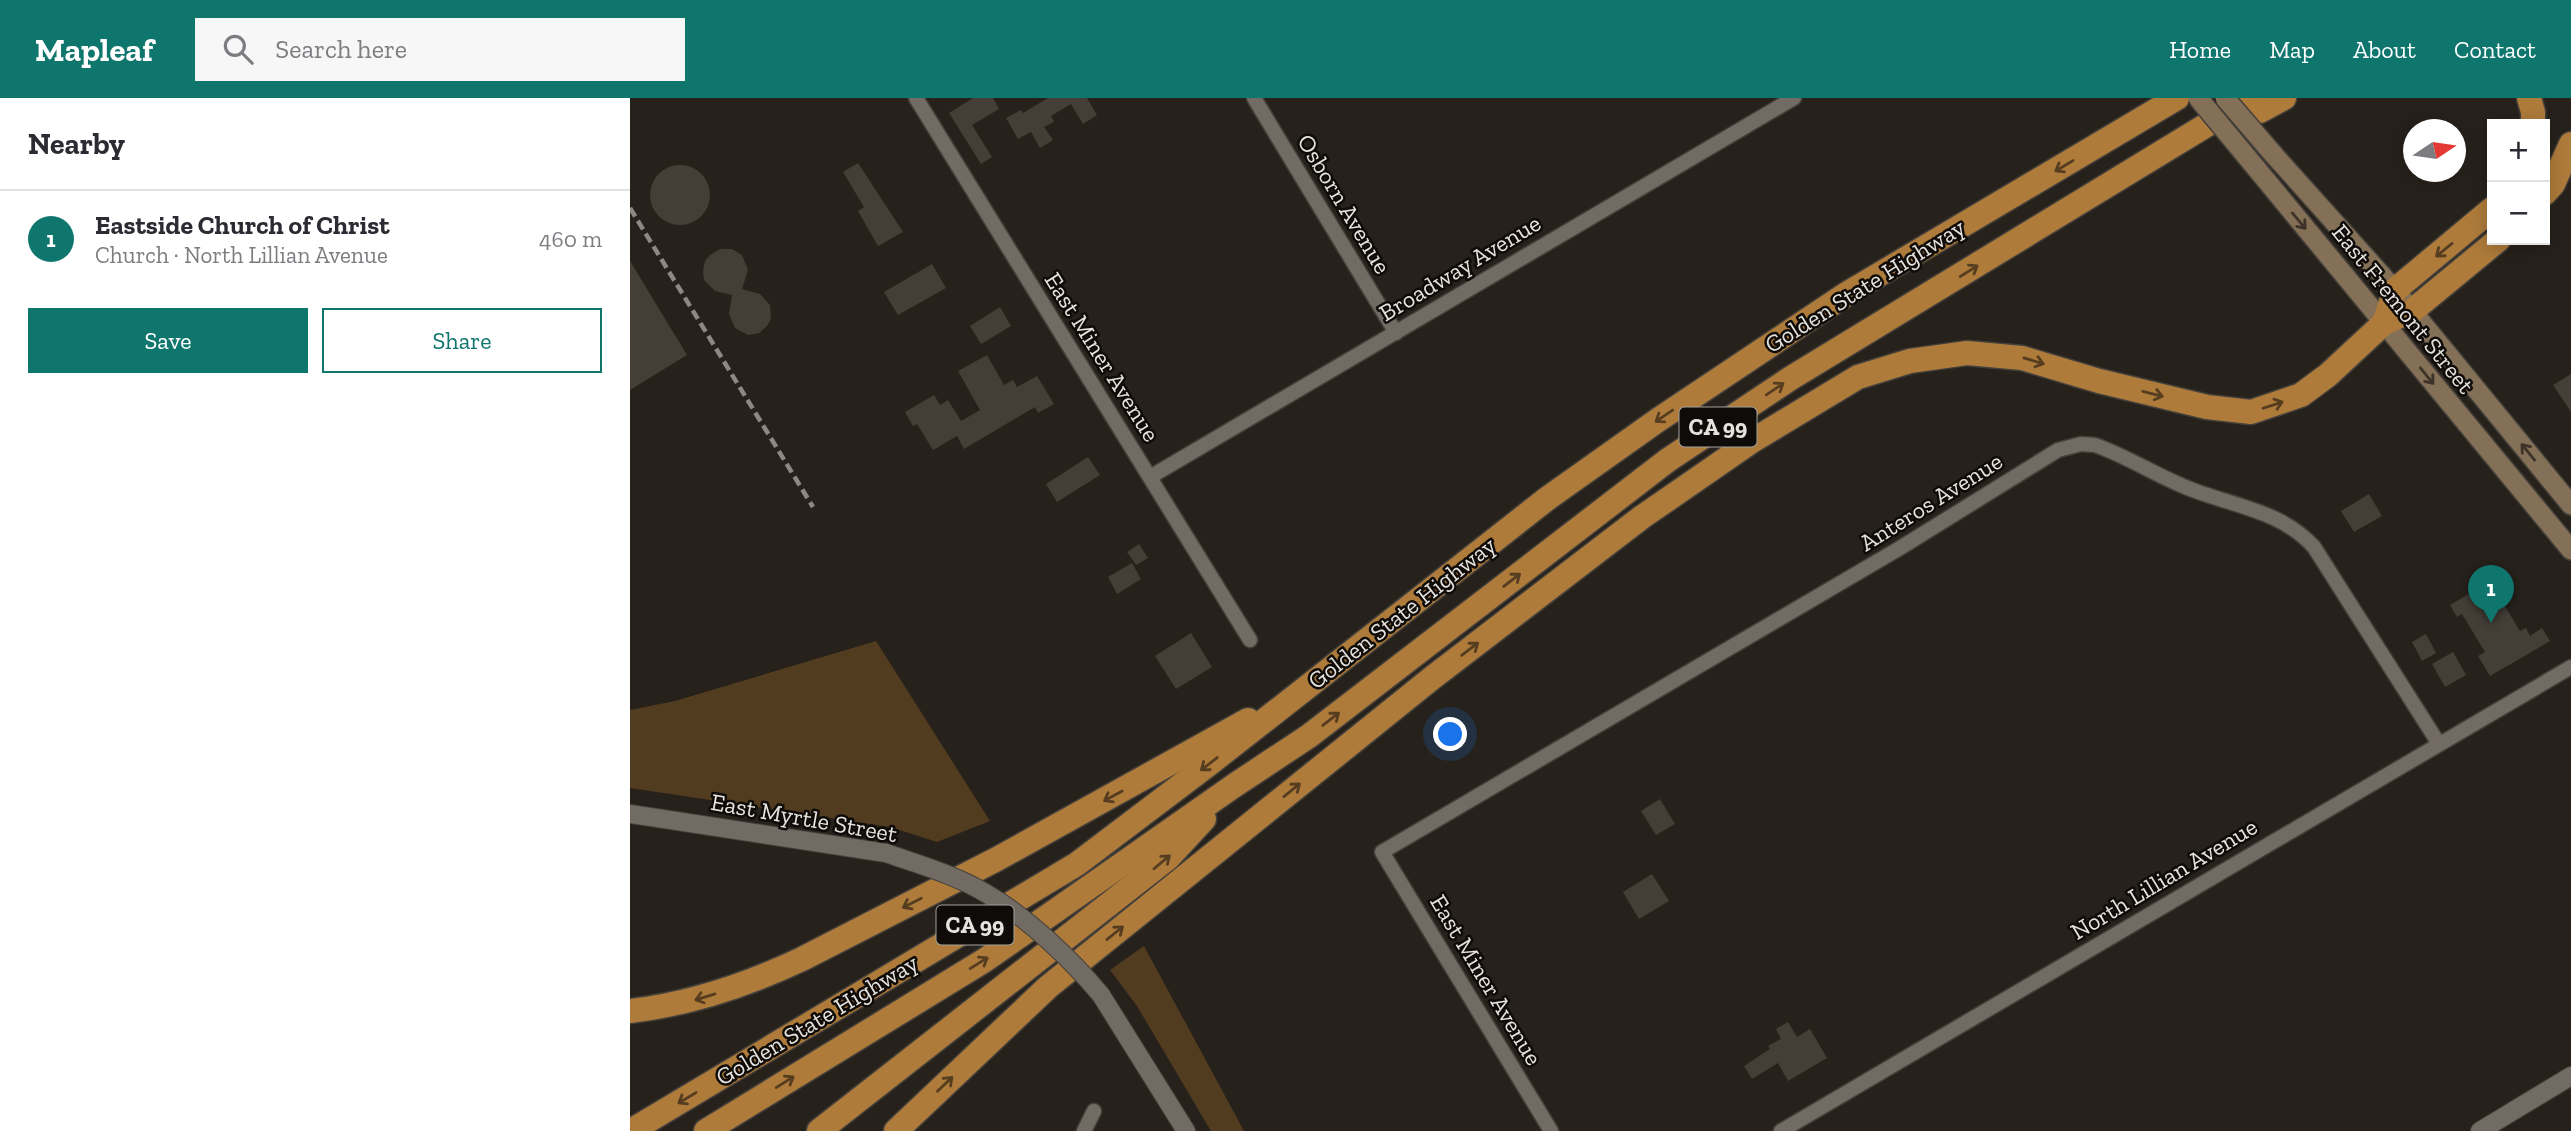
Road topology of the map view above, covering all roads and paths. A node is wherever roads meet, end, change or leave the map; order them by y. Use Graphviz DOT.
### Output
graph roads {
  1 [pos="1254,98"];
  2 [pos="1794,98"];
  3 [pos="2151,98"];
  4 [pos="2177,98"];
  5 [pos="2198,98"];
  6 [pos="2284,98"];
  7 [pos="2529,98"];
  8 [pos="920,99"];
  9 [pos="2235,102"];
  10 [pos="2533,119"];
  11 [pos="2123,131"];
  12 [pos="2571,144"];
  13 [pos="2550,187"];
  14 [pos="2487,213"];
  15 [pos="2492,245"];
  16 [pos="2395,290"];
  17 [pos="2412,311"];
  18 [pos="2384,323"];
  19 [pos="1396,333"];
  20 [pos="1150,477"];
  21 [pos="2571,505"];
  22 [pos="2571,550"];
  23 [pos="1250,640"];
  24 [pos="2571,667"];
  25 [pos="1301,692"];
  26 [pos="2439,744"];
  27 [pos="1235,785"];
  28 [pos="630,814"];
  29 [pos="1382,852"];
  30 [pos="630,1011"];
  31 [pos="2571,1076"];
  32 [pos="1094,1111"];
  33 [pos="631,1131"];
  34 [pos="706,1131"];
  35 [pos="819,1131"];
  36 [pos="896,1131"];
  37 [pos="1084,1131"];
  38 [pos="1186,1131"];
  39 [pos="1551,1131"];
  40 [pos="1781,1131"];
  41 [pos="2480,1131"];
  1 -- 19 [label="street, Osborn Avenue"];
  2 -- 19 [label="street, Broadway Avenue"];
  3 -- 11 [label="highway"];
  4 -- 11 [label="highway, Golden State Highway / CA 99"];
  5 -- 18 [label="main road, East Fremont Street, one-way, bridge"];
  6 -- 9 [label="highway"];
  7 -- 10 [label="highway"];
  8 -- 20 [label="street, East Miner Avenue"];
  9 -- 16 [label="main road, East Fremont Street, bridge"];
  27 -- 9 [label="highway, Golden State Highway / CA 99, one-way"];
  11 -- 25 [label="highway, Golden State Highway / CA 99, one-way"];
  12 -- 13 [label="highway"];
  14 -- 16 [label="highway, one-way"];
  15 -- 17 [label="highway"];
  16 -- 17 [label="main road, East Fremont Street"];
  16 -- 18 [label="highway"];
  17 -- 18 [label="highway"];
  21 -- 17 [label="main road, East Fremont Street, one-way"];
  18 -- 22 [label="main road, East Fremont Street, one-way"];
  36 -- 18 [label="highway, one-way"];
  19 -- 20 [label="street, Broadway Avenue"];
  20 -- 23 [label="street, East Miner Avenue"];
  24 -- 26 [label="street, North Lillian Avenue"];
  25 -- 30 [label="highway, one-way"];
  25 -- 33 [label="highway, Golden State Highway / CA 99, one-way"];
  26 -- 29 [label="street, Anteros Avenue"];
  26 -- 40 [label="street, North Lillian Avenue"];
  34 -- 27 [label="highway, Golden State Highway / CA 99, one-way"];
  35 -- 27 [label="highway, one-way"];
  28 -- 38 [label="street, East Myrtle Street, bridge"];
  29 -- 39 [label="street, East Miner Avenue"];
  31 -- 41 [label="street"];
  32 -- 37 [label="street"];
}
